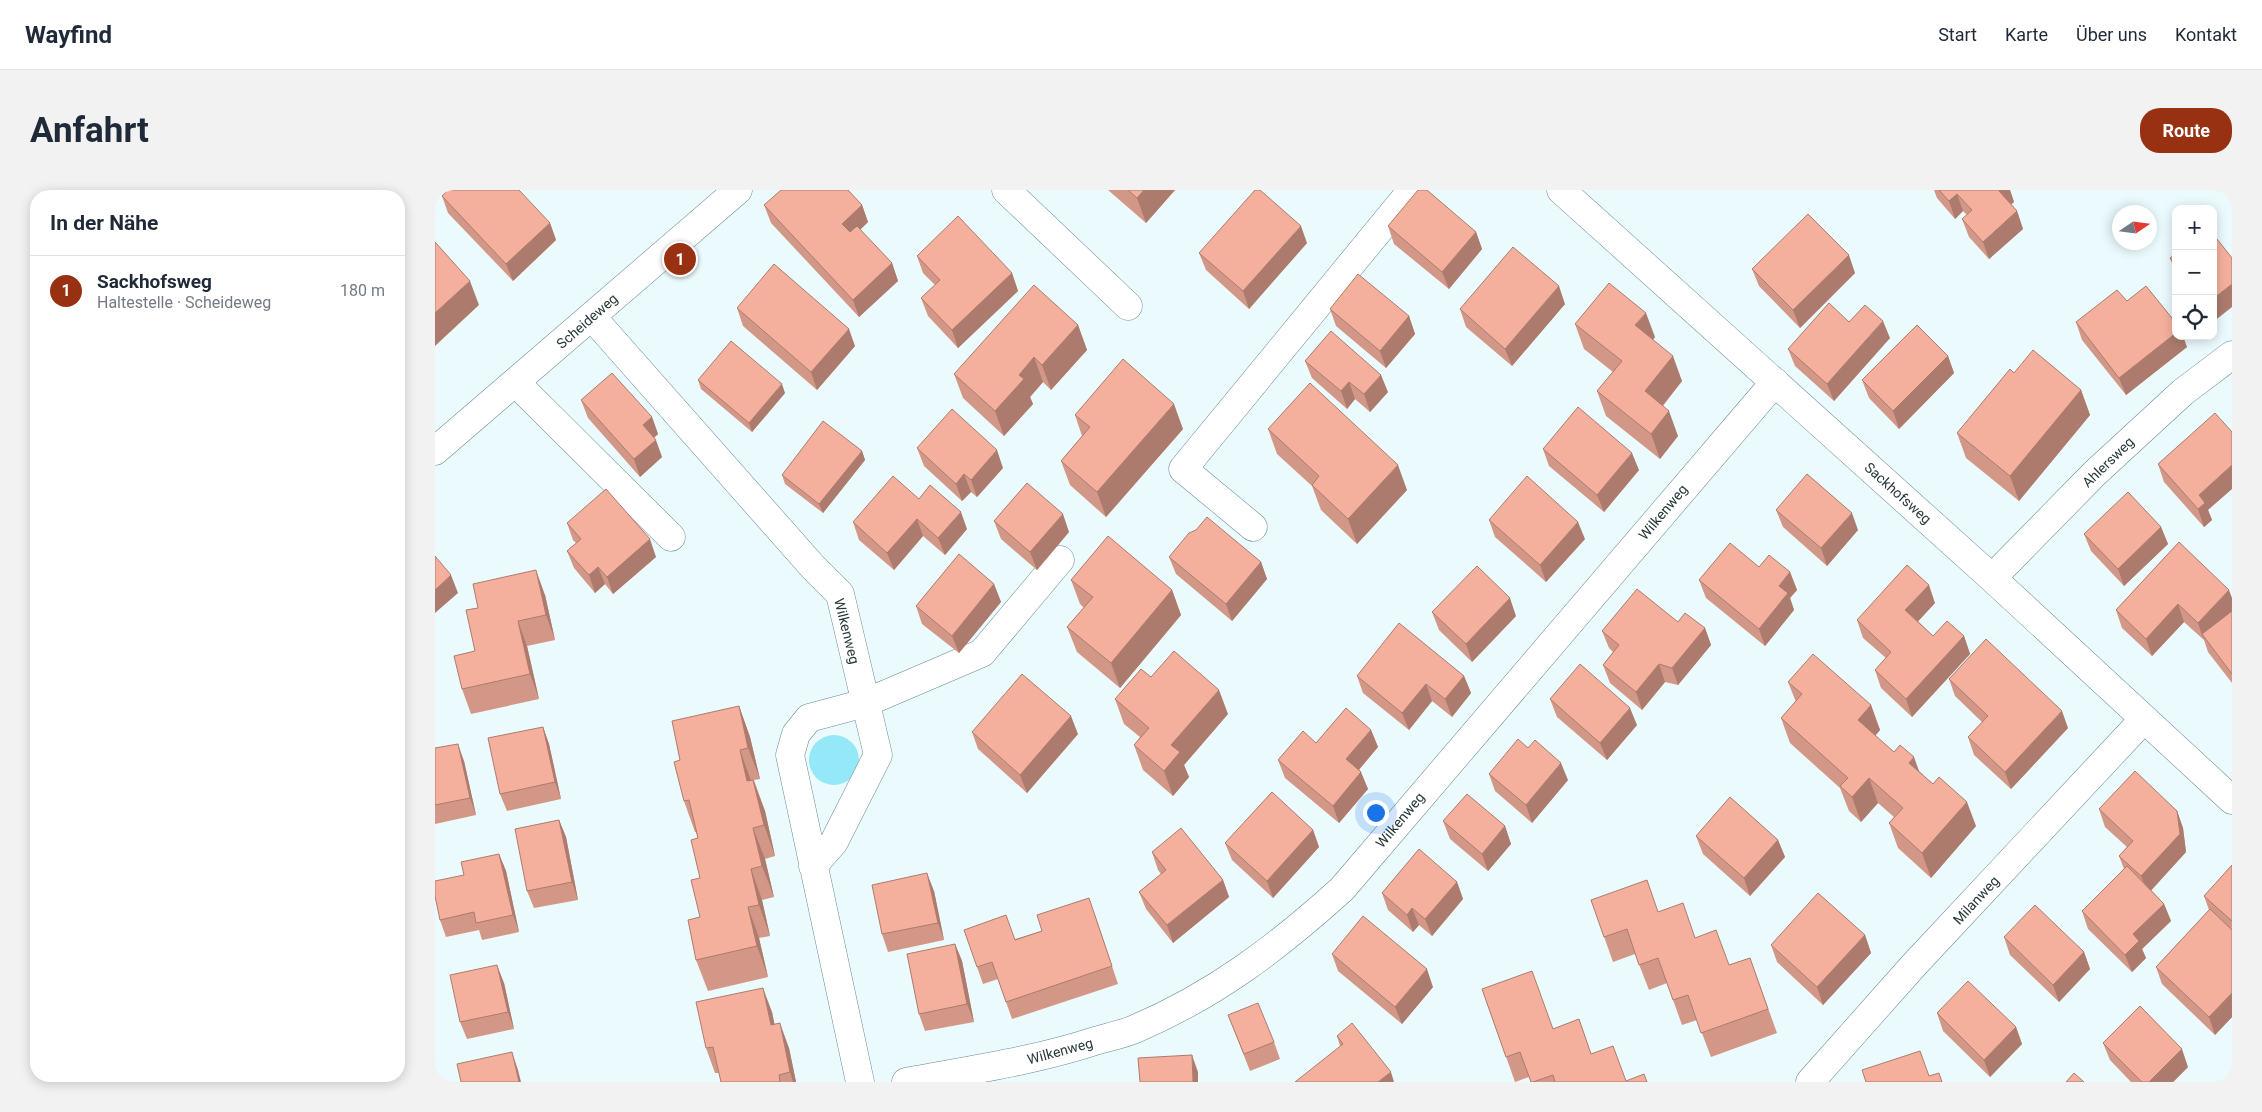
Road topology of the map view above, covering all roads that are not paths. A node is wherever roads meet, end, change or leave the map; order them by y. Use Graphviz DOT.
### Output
graph roads {
  1 [pos="737,190"];
  2 [pos="1006,190"];
  3 [pos="1412,190"];
  4 [pos="1561,190"];
  5 [pos="1128,306"];
  6 [pos="592,317"];
  7 [pos="2232,355"];
  8 [pos="1775,382"];
  9 [pos="516,383"];
  10 [pos="435,451"];
  11 [pos="1253,527"];
  12 [pos="671,537"];
  13 [pos="1061,560"];
  14 [pos="1992,578"];
  15 [pos="865,703"];
  16 [pos="2144,719"];
  17 [pos="2232,800"];
  18 [pos="813,866"];
  19 [pos="860,1082"];
  20 [pos="906,1082"];
  21 [pos="1809,1082"];
  1 -- 6 [label="street, Scheideweg"];
  2 -- 5 [label="street"];
  3 -- 11 [label="street"];
  4 -- 8 [label="street, Sackhofsweg"];
  6 -- 9 [label="street, Scheideweg"];
  6 -- 15 [label="street, Wilkenweg"];
  7 -- 14 [label="street, Ahlersweg"];
  8 -- 14 [label="street, Sackhofsweg"];
  8 -- 20 [label="street, Wilkenweg"];
  9 -- 10 [label="street, Scheideweg"];
  9 -- 12 [label="street"];
  13 -- 15 [label="street"];
  14 -- 16 [label="street, Sackhofsweg"];
  15 -- 18 [label="street, Wilkenweg"];
  15 -- 18 [label="street"];
  16 -- 17 [label="street, Sackhofsweg"];
  16 -- 21 [label="street, Milanweg"];
  18 -- 19 [label="street"];
}
